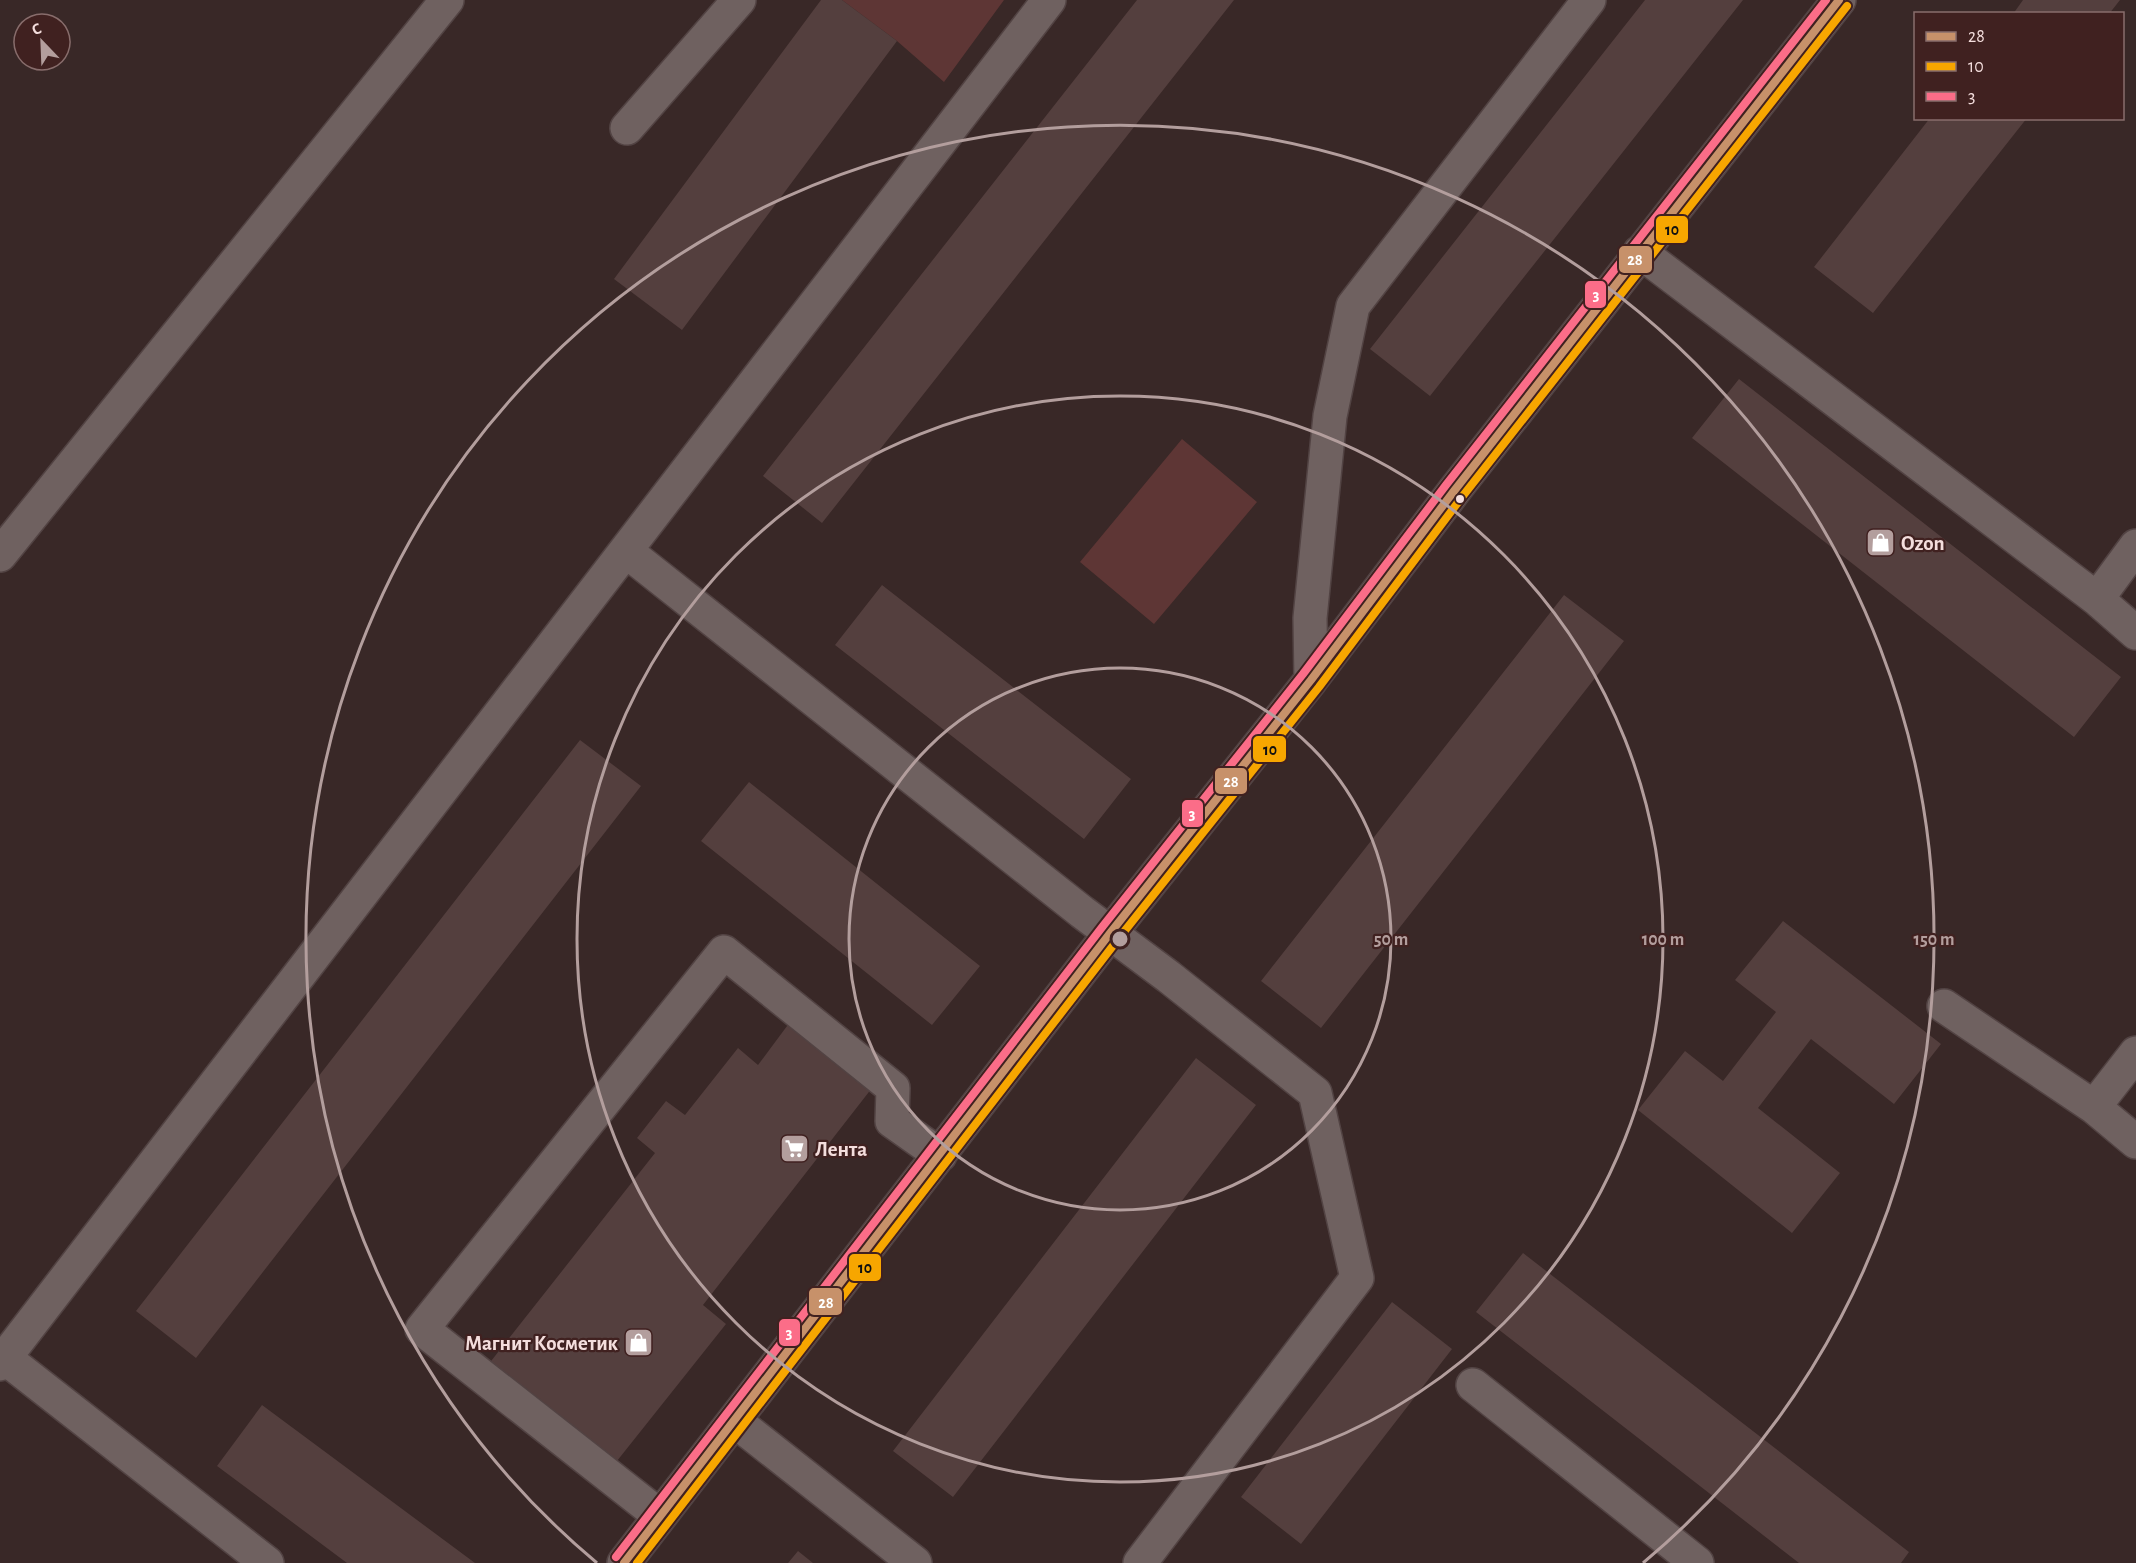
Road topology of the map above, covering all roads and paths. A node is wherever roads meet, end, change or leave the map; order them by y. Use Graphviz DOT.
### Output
graph roads {
  1 [pos="447,0"];
  2 [pos="739,0"];
  3 [pos="1049,0"];
  4 [pos="1588,0"];
  5 [pos="1839,0"];
  6 [pos="627,128"];
  7 [pos="1640,252"];
  8 [pos="2136,546"];
  9 [pos="626,551"];
  10 [pos="0,555"];
  11 [pos="2097,599"];
  12 [pos="2136,633"];
  13 [pos="1311,680"];
  14 [pos="1111,933"];
  15 [pos="1944,1006"];
  16 [pos="2136,1053"];
  17 [pos="2094,1107"];
  18 [pos="2136,1142"];
  19 [pos="940,1155"];
  20 [pos="3,1361"];
  21 [pos="1473,1386"];
  22 [pos="735,1421"];
  23 [pos="660,1516"];
  24 [pos="267,1563"];
  25 [pos="624,1563"];
  26 [pos="915,1563"];
  27 [pos="1140,1563"];
  28 [pos="1696,1563"];
  1 -- 10 [label="street"];
  2 -- 6 [label="street"];
  3 -- 9 [label="street"];
  4 -- 13 [label="street"];
  5 -- 7 [label="street"];
  7 -- 11 [label="street"];
  7 -- 13 [label="street"];
  8 -- 11 [label="street"];
  9 -- 14 [label="street"];
  9 -- 20 [label="street"];
  11 -- 12 [label="street"];
  13 -- 14 [label="street"];
  14 -- 19 [label="street"];
  14 -- 27 [label="street"];
  15 -- 17 [label="street"];
  16 -- 17 [label="street"];
  17 -- 18 [label="street"];
  19 -- 22 [label="street"];
  19 -- 23 [label="street"];
  20 -- 24 [label="street"];
  21 -- 28 [label="street"];
  22 -- 23 [label="street"];
  22 -- 26 [label="street"];
  23 -- 25 [label="street"];
}
